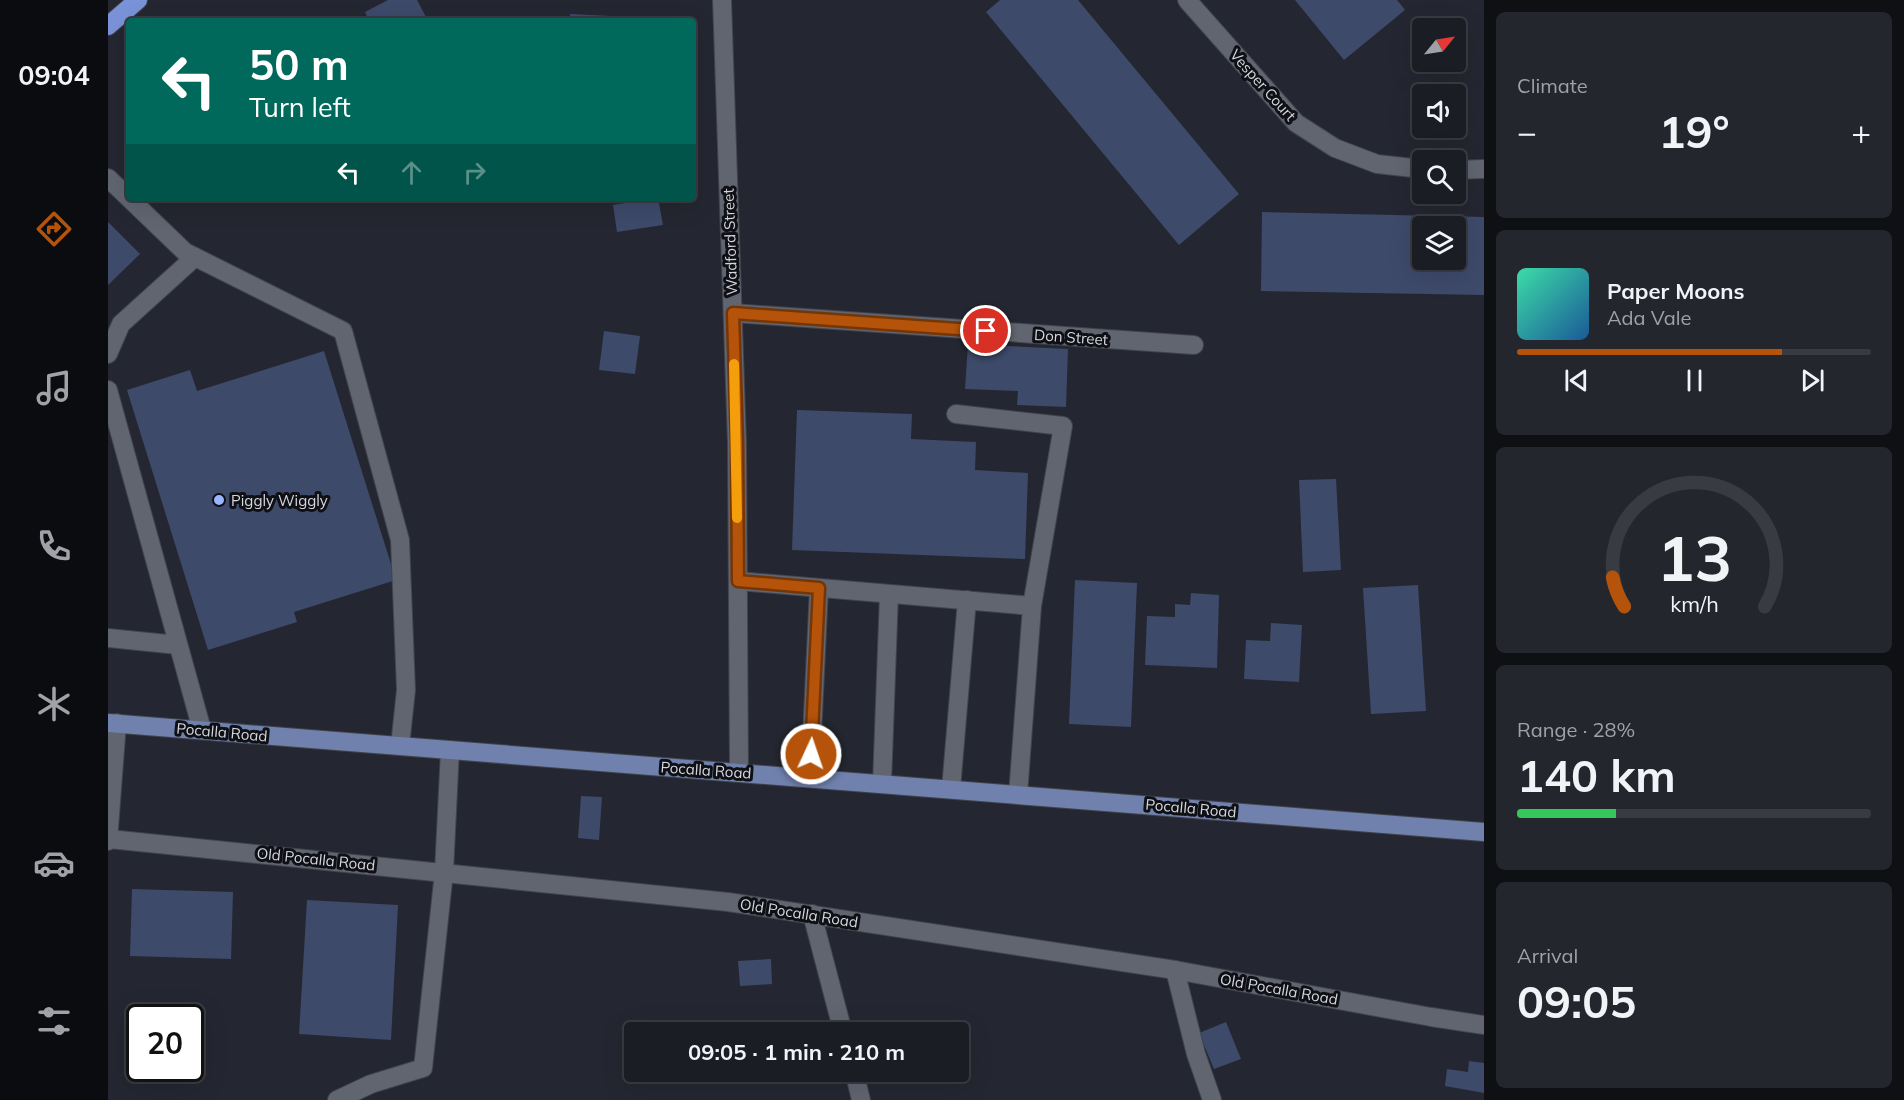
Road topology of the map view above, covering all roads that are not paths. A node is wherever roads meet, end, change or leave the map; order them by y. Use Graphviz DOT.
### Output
graph roads {
  1 [pos="138,0"];
  2 [pos="722,0"];
  3 [pos="1187,0"];
  4 [pos="108,26"];
  5 [pos="1412,168"];
  6 [pos="1466,170"];
  7 [pos="1484,170"];
  8 [pos="108,178"];
  9 [pos="126,195"];
  10 [pos="132,201"];
  11 [pos="195,257"];
  12 [pos="733,313"];
  13 [pos="1194,345"];
  14 [pos="108,354"];
  15 [pos="108,390"];
  16 [pos="956,414"];
  17 [pos="738,581"];
  18 [pos="819,588"];
  19 [pos="889,594"];
  20 [pos="967,600"];
  21 [pos="1032,606"];
  22 [pos="108,638"];
  23 [pos="178,645"];
  24 [pos="112,723"];
  25 [pos="202,730"];
  26 [pos="400,746"];
  27 [pos="450,750"];
  28 [pos="739,772"];
  29 [pos="810,778"];
  30 [pos="882,784"];
  31 [pos="951,789"];
  32 [pos="1018,795"];
  33 [pos="1484,832"];
  34 [pos="108,840"];
  35 [pos="444,872"];
  36 [pos="812,914"];
  37 [pos="1175,970"];
  38 [pos="840,1022"];
  39 [pos="1484,1025"];
  40 [pos="857,1082"];
  41 [pos="337,1100"];
  42 [pos="861,1100"];
  43 [pos="1212,1100"];
  1 -- 4 [label="highway"];
  2 -- 12 [label="street, Wadford Street"];
  3 -- 5 [label="street, Vesper Court"];
  6 -- 7 [label="street"];
  8 -- 9 [label="street"];
  10 -- 11 [label="street"];
  11 -- 14 [label="street"];
  11 -- 26 [label="street"];
  12 -- 13 [label="street, Don Street"];
  12 -- 17 [label="street, Wadford Street"];
  15 -- 23 [label="street"];
  16 -- 21 [label="street"];
  17 -- 18 [label="street"];
  17 -- 28 [label="street, Wadford Street"];
  18 -- 19 [label="street"];
  18 -- 29 [label="street"];
  19 -- 20 [label="street"];
  19 -- 30 [label="street"];
  20 -- 21 [label="street"];
  20 -- 31 [label="street"];
  21 -- 32 [label="street"];
  22 -- 23 [label="street"];
  23 -- 25 [label="street"];
  24 -- 25 [label="main road, Pocalla Road"];
  24 -- 34 [label="street"];
  25 -- 26 [label="main road, Pocalla Road"];
  26 -- 27 [label="main road, Pocalla Road"];
  27 -- 28 [label="main road, Pocalla Road"];
  27 -- 35 [label="street"];
  28 -- 29 [label="main road, Pocalla Road"];
  29 -- 30 [label="main road, Pocalla Road"];
  30 -- 31 [label="main road, Pocalla Road"];
  31 -- 32 [label="main road, Pocalla Road"];
  32 -- 33 [label="main road, Pocalla Road"];
  34 -- 35 [label="street, Old Pocalla Road"];
  35 -- 36 [label="street, Old Pocalla Road"];
  35 -- 41 [label="street"];
  36 -- 37 [label="street, Old Pocalla Road"];
  36 -- 38 [label="street"];
  37 -- 39 [label="street, Old Pocalla Road"];
  37 -- 43 [label="street"];
  40 -- 42 [label="street"];
}
